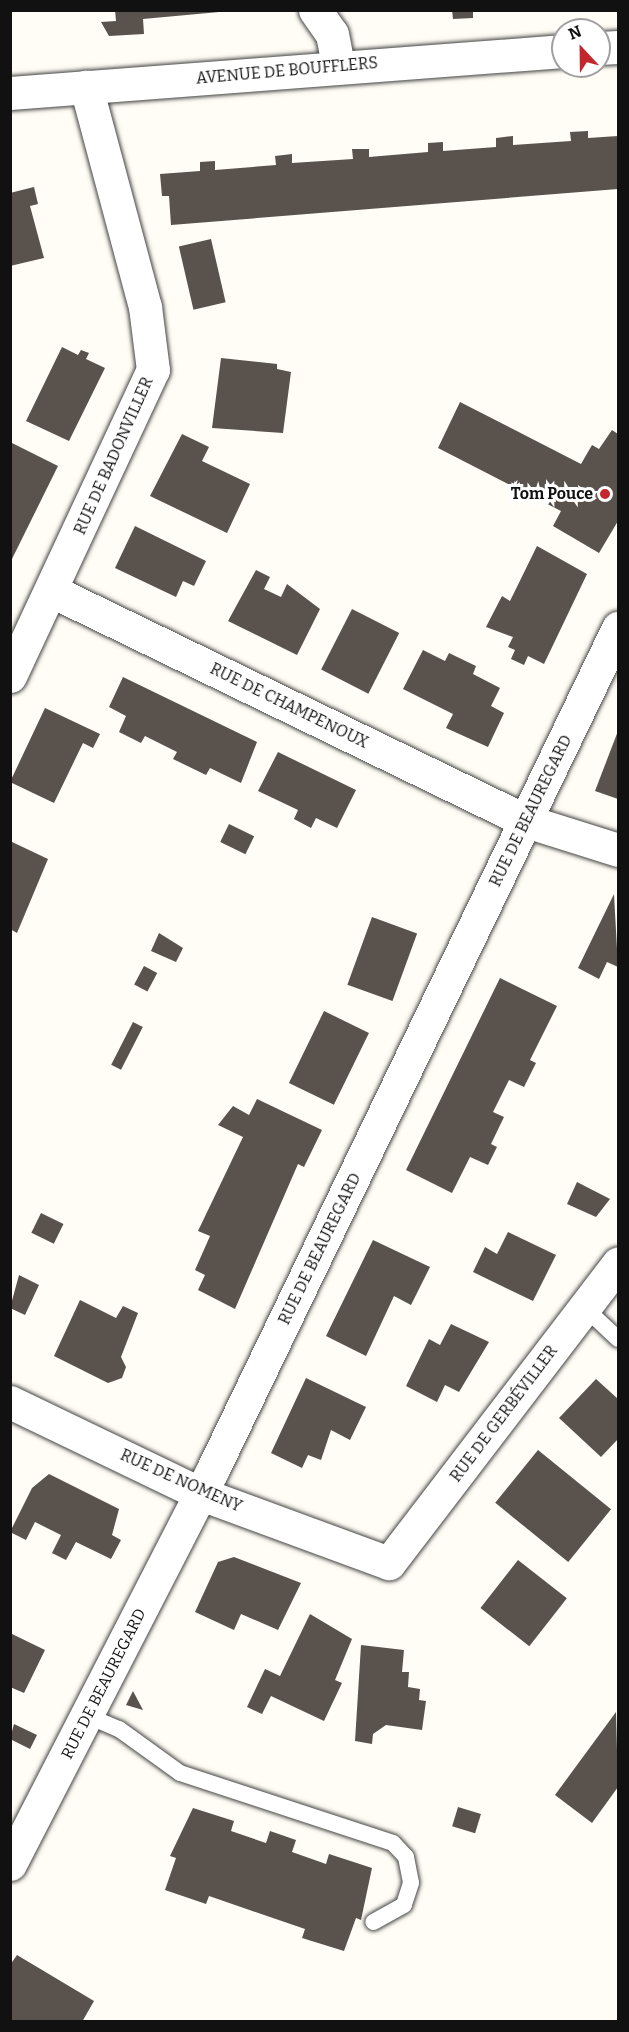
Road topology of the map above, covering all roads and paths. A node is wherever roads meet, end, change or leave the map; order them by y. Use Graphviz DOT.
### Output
graph roads {
  1 [pos="315,10"];
  2 [pos="551,52"];
  3 [pos="338,66"];
  4 [pos="86,87"];
  5 [pos="10,93"];
  6 [pos="52,591"];
  7 [pos="618,628"];
  8 [pos="10,676"];
  9 [pos="526,821"];
  10 [pos="618,850"];
  11 [pos="618,1264"];
  12 [pos="585,1308"];
  13 [pos="618,1339"];
  14 [pos="10,1402"];
  15 [pos="201,1494"];
  16 [pos="389,1563"];
  17 [pos="88,1716"];
  18 [pos="10,1864"];
  19 [pos="373,1922"];
  1 -- 3 [label="street"];
  2 -- 3 [label="street, AVENUE DE BOUFFLERS"];
  3 -- 4 [label="street, AVENUE DE BOUFFLERS"];
  4 -- 5 [label="street, AVENUE DE BOUFFLERS"];
  4 -- 6 [label="street, RUE DE BADONVILLER"];
  6 -- 8 [label="street, RUE DE BADONVILLER"];
  6 -- 9 [label="street, RUE DE CHAMPENOUX"];
  7 -- 9 [label="street, RUE DE BEAUREGARD"];
  9 -- 10 [label="street, RUE DE CHAMPENOUX"];
  9 -- 15 [label="street, RUE DE BEAUREGARD"];
  11 -- 12 [label="street, RUE DE GERBÉVILLER"];
  12 -- 13 [label="lane"];
  12 -- 16 [label="street, RUE DE GERBÉVILLER"];
  14 -- 15 [label="street, RUE DE NOMENY"];
  15 -- 16 [label="street, RUE DE NOMENY"];
  15 -- 17 [label="street, RUE DE BEAUREGARD"];
  17 -- 18 [label="street, RUE DE BEAUREGARD"];
  17 -- 19 [label="lane"];
}
